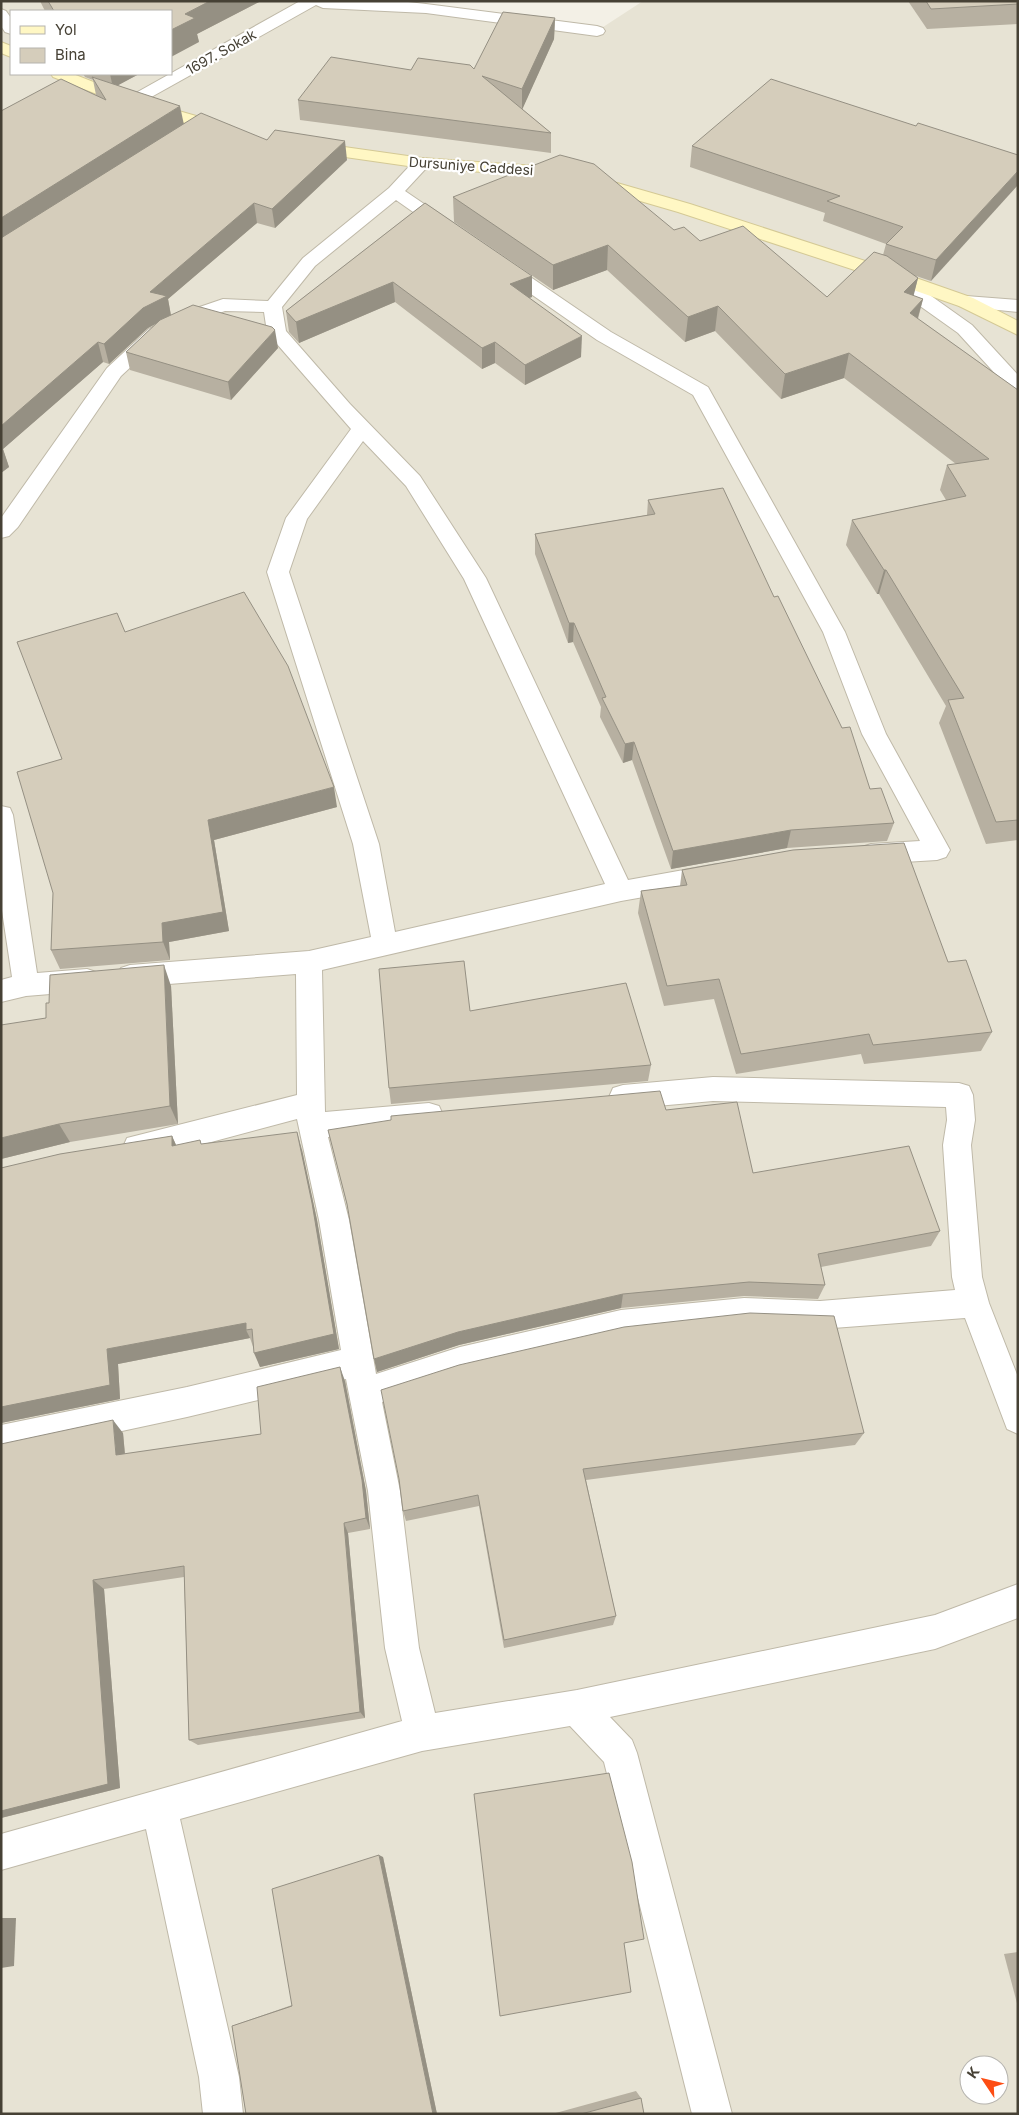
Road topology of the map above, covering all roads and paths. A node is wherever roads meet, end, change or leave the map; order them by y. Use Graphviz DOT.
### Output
graph roads {
  1 [pos="312,1"];
  2 [pos="319,1"];
  3 [pos="1,14"];
  4 [pos="10,28"];
  5 [pos="597,31"];
  6 [pos="62,75"];
  7 [pos="131,102"];
  8 [pos="203,123"];
  9 [pos="186,134"];
  10 [pos="243,136"];
  11 [pos="291,144"];
  12 [pos="422,164"];
  13 [pos="395,192"];
  14 [pos="464,239"];
  15 [pos="487,255"];
  16 [pos="890,275"];
  17 [pos="966,302"];
  18 [pos="1018,306"];
  19 [pos="273,307"];
  20 [pos="1018,329"];
  21 [pos="1018,387"];
  22 [pos="363,427"];
  23 [pos="4,526"];
  24 [pos="1,815"];
  25 [pos="843,856"];
  26 [pos="738,870"];
  27 [pos="621,891"];
  28 [pos="387,945"];
  29 [pos="309,962"];
  30 [pos="14,988"];
  31 [pos="596,1100"];
  32 [pos="458,1112"];
  33 [pos="311,1115"];
  34 [pos="109,1151"];
  35 [pos="974,1303"];
  36 [pos="358,1361"];
  37 [pos="364,1393"];
  38 [pos="1018,1418"];
  39 [pos="1,1441"];
  40 [pos="1018,1602"];
  41 [pos="577,1707"];
  42 [pos="422,1733"];
  43 [pos="160,1808"];
  44 [pos="1,1852"];
  45 [pos="222,2114"];
  46 [pos="712,2114"];
  1 -- 7 [label="street, 1697. Sokak"];
  2 -- 5 [label="street"];
  3 -- 4 [label="street"];
  6 -- 7 [label="street"];
  7 -- 8 [label="street"];
  8 -- 9 [label="street"];
  8 -- 10 [label="street"];
  11 -- 12 [label="street, Dursuniye Caddesi"];
  12 -- 13 [label="street"];
  12 -- 16 [label="street, Dursuniye Caddesi"];
  13 -- 14 [label="street"];
  13 -- 19 [label="street"];
  15 -- 25 [label="street"];
  16 -- 17 [label="street, Dursuniye Caddesi"];
  16 -- 21 [label="street"];
  17 -- 18 [label="street"];
  17 -- 20 [label="street, Dursuniye Caddesi"];
  19 -- 22 [label="street"];
  19 -- 23 [label="street"];
  22 -- 27 [label="street"];
  22 -- 28 [label="street"];
  24 -- 30 [label="street"];
  26 -- 27 [label="street"];
  27 -- 28 [label="street"];
  28 -- 29 [label="street"];
  29 -- 30 [label="street"];
  29 -- 33 [label="street"];
  31 -- 35 [label="street"];
  32 -- 33 [label="street"];
  33 -- 34 [label="street"];
  33 -- 36 [label="street"];
  35 -- 37 [label="street"];
  35 -- 38 [label="street"];
  36 -- 37 [label="street"];
  36 -- 39 [label="street"];
  37 -- 42 [label="street"];
  40 -- 41 [label="street"];
  41 -- 42 [label="street"];
  41 -- 46 [label="street"];
  42 -- 43 [label="street"];
  43 -- 44 [label="street"];
  43 -- 45 [label="street"];
}
